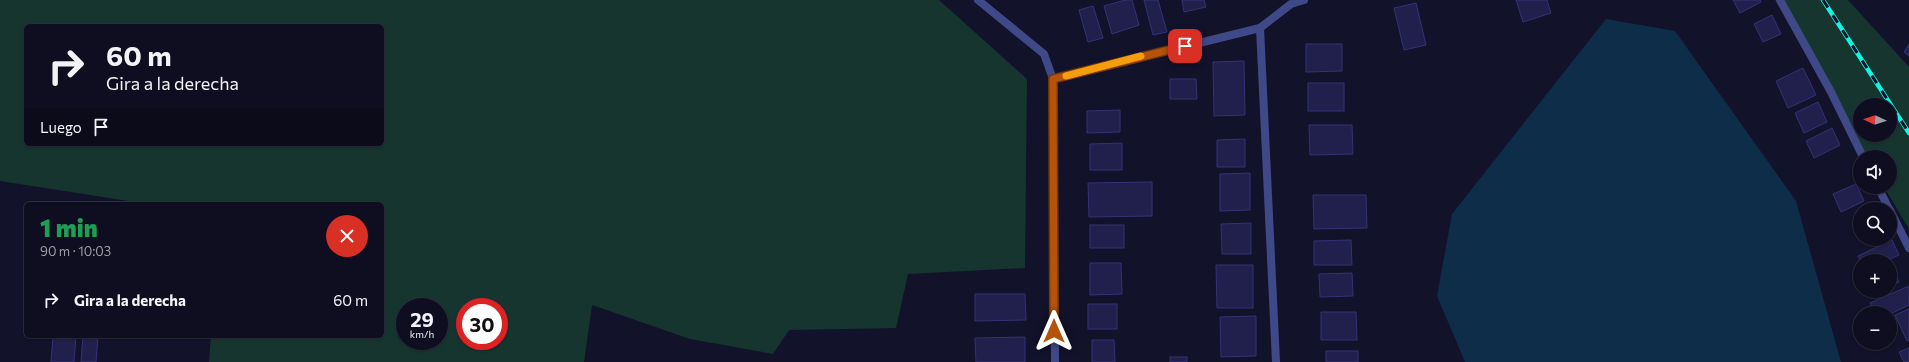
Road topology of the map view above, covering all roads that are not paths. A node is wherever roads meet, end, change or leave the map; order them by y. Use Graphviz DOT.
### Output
graph roads {
  1 [pos="978,0"];
  2 [pos="1304,0"];
  3 [pos="1780,0"];
  4 [pos="1260,28"];
  5 [pos="1053,79"];
  6 [pos="1860,150"];
  7 [pos="1897,224"];
  8 [pos="1909,248"];
  9 [pos="1055,362"];
  10 [pos="1276,362"];
  1 -- 5 [label="street"];
  2 -- 4 [label="street"];
  3 -- 6 [label="street"];
  4 -- 5 [label="street"];
  4 -- 10 [label="street"];
  5 -- 9 [label="street"];
  7 -- 8 [label="street"];
}
